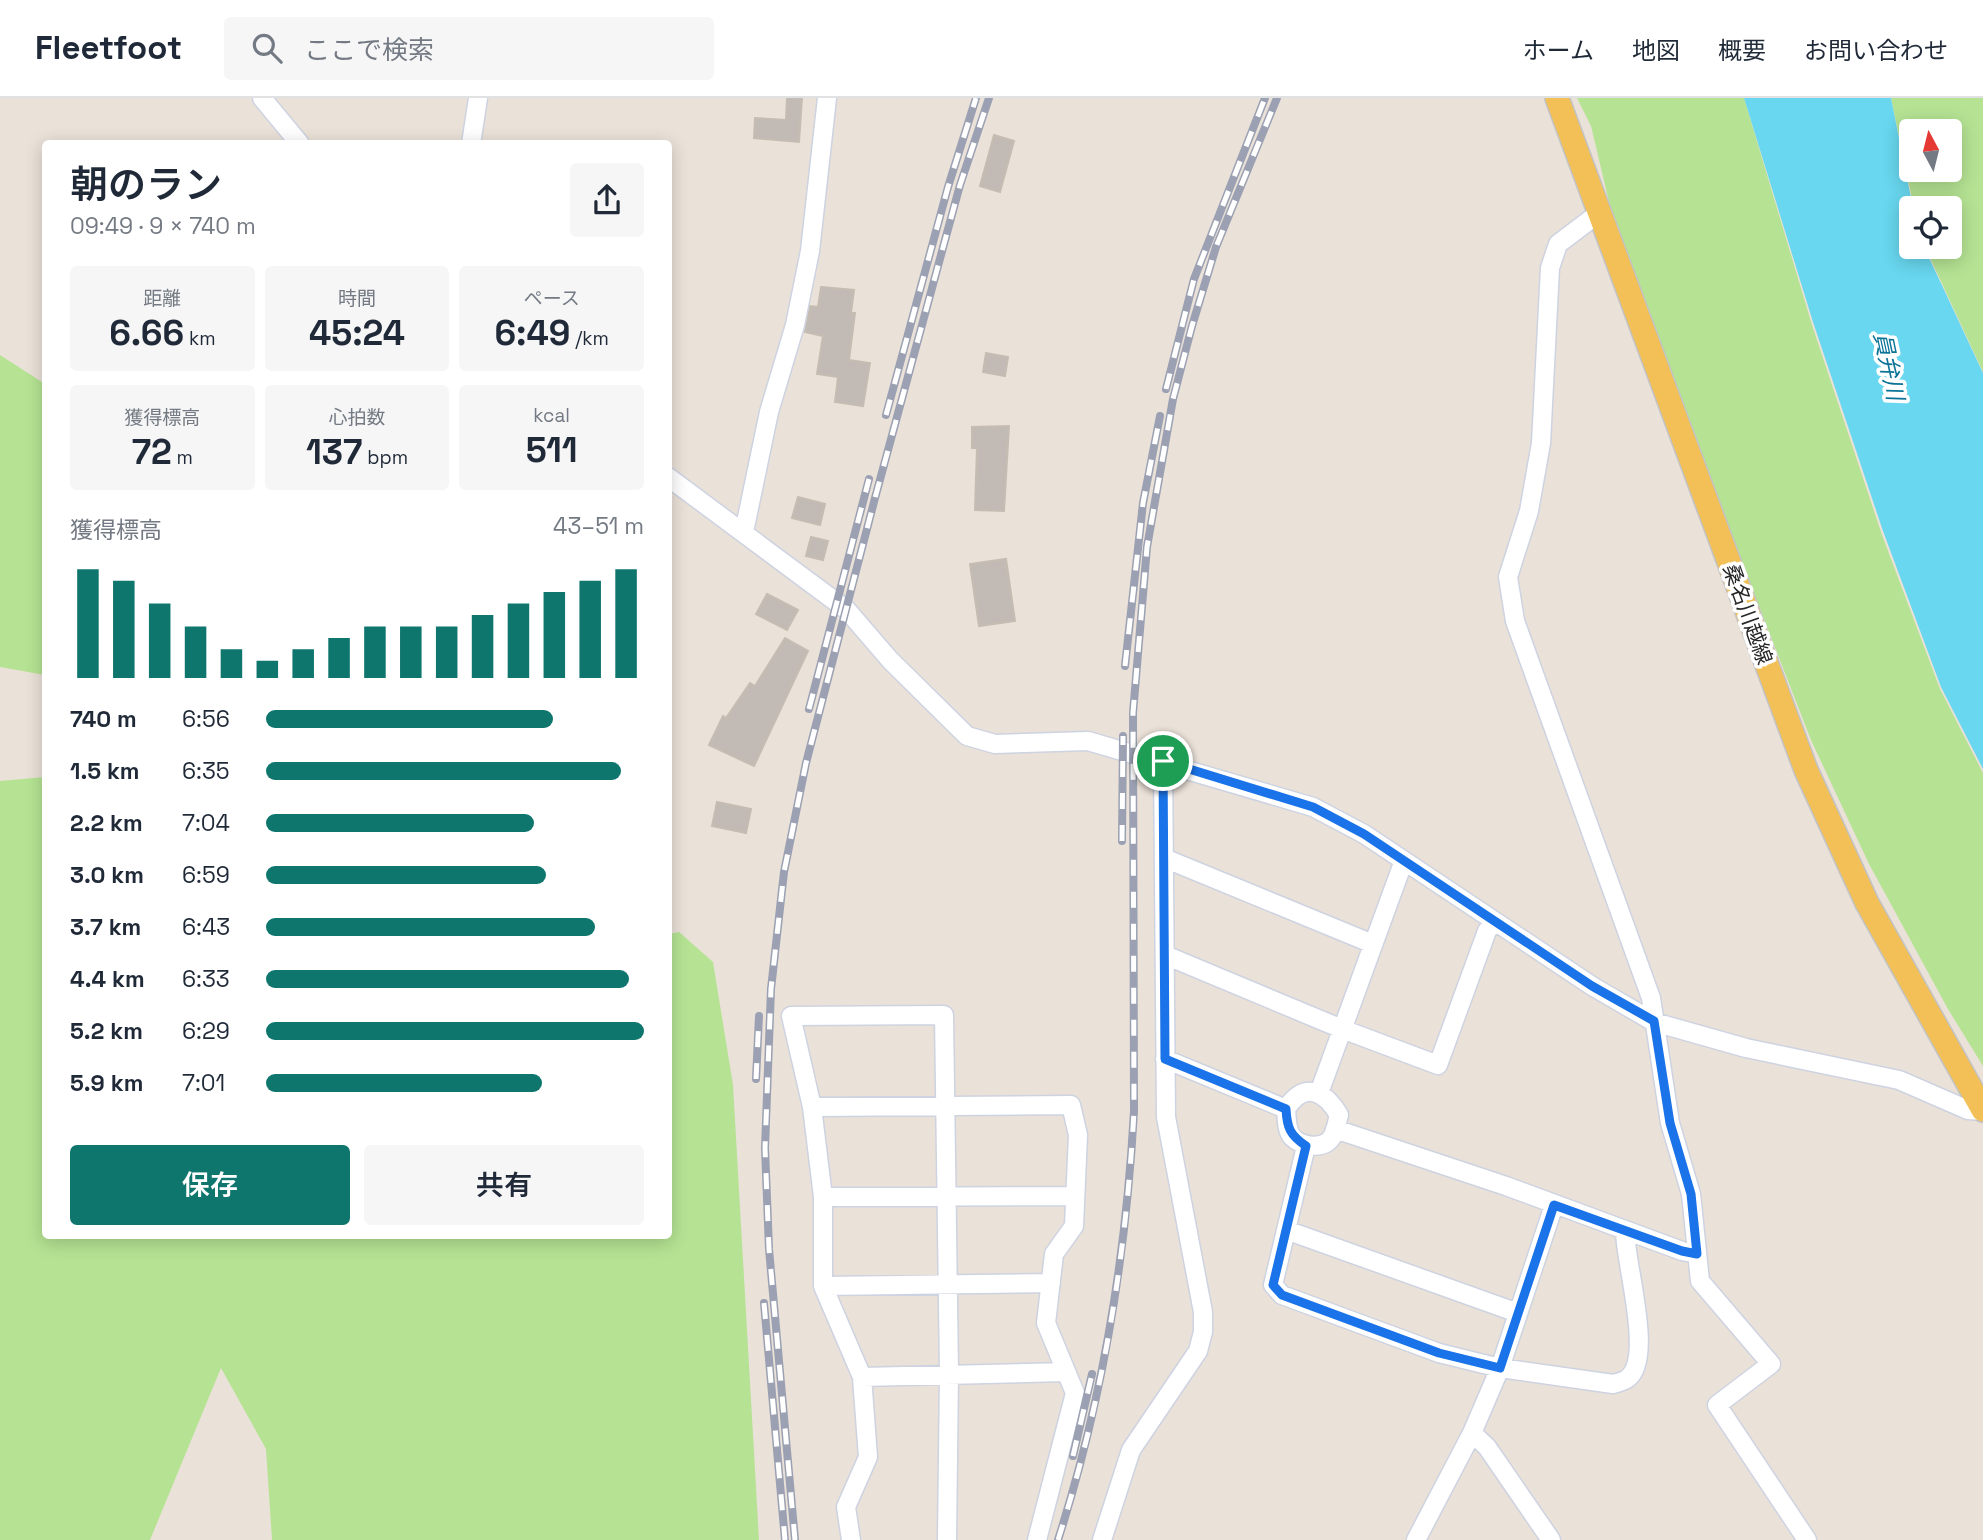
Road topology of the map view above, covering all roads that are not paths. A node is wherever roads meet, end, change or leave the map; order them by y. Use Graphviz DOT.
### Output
graph roads {
  1 [pos="262,98"];
  2 [pos="478,98"];
  3 [pos="827,98"];
  4 [pos="1557,98"];
  5 [pos="297,140"];
  6 [pos="472,140"];
  7 [pos="1599,213"];
  8 [pos="672,480"];
  9 [pos="744,532"];
  10 [pos="1163,761"];
  11 [pos="1164,858"];
  12 [pos="1403,863"];
  13 [pos="1493,922"];
  14 [pos="1373,944"];
  15 [pos="1165,955"];
  16 [pos="1654,1021"];
  17 [pos="1342,1029"];
  18 [pos="1165,1059"];
  19 [pos="1319,1093"];
  20 [pos="944,1106"];
  21 [pos="812,1107"];
  22 [pos="1286,1109"];
  23 [pos="1983,1110"];
  24 [pos="1335,1129"];
  25 [pos="1306,1146"];
  26 [pos="1075,1196"];
  27 [pos="823,1197"];
  28 [pos="946,1197"];
  29 [pos="1554,1205"];
  30 [pos="1286,1230"];
  31 [pos="1625,1231"];
  32 [pos="1697,1254"];
  33 [pos="1051,1283"];
  34 [pos="948,1285"];
  35 [pos="823,1286"];
  36 [pos="1518,1313"];
  37 [pos="1500,1368"];
  38 [pos="1066,1372"];
  39 [pos="949,1373"];
  40 [pos="862,1377"];
  41 [pos="1472,1433"];
  42 [pos="851,1540"];
  43 [pos="947,1540"];
  44 [pos="1037,1540"];
  45 [pos="1102,1540"];
  46 [pos="1416,1540"];
  47 [pos="1551,1540"];
  48 [pos="1807,1540"];
  1 -- 5 [label="street"];
  2 -- 6 [label="street"];
  3 -- 9 [label="street"];
  4 -- 7 [label="main road, 桑名川越線"];
  7 -- 16 [label="street"];
  7 -- 23 [label="main road, 桑名川越線"];
  8 -- 9 [label="street"];
  9 -- 10 [label="street"];
  10 -- 11 [label="street"];
  10 -- 12 [label="street"];
  11 -- 14 [label="street"];
  11 -- 15 [label="street"];
  12 -- 13 [label="street"];
  12 -- 14 [label="street"];
  13 -- 16 [label="street"];
  13 -- 17 [label="street"];
  14 -- 17 [label="street"];
  15 -- 17 [label="street"];
  15 -- 18 [label="street"];
  16 -- 23 [label="street"];
  16 -- 32 [label="street"];
  17 -- 19 [label="street"];
  18 -- 22 [label="street"];
  18 -- 45 [label="street"];
  19 -- 22 [label="street"];
  19 -- 24 [label="street"];
  20 -- 21 [label="street"];
  20 -- 21 [label="street"];
  20 -- 26 [label="street"];
  20 -- 28 [label="street"];
  21 -- 27 [label="street"];
  22 -- 25 [label="street"];
  24 -- 25 [label="street"];
  24 -- 29 [label="street"];
  25 -- 30 [label="street"];
  26 -- 28 [label="street"];
  26 -- 33 [label="street"];
  27 -- 28 [label="street"];
  27 -- 35 [label="street"];
  28 -- 34 [label="street"];
  29 -- 31 [label="street"];
  29 -- 36 [label="street"];
  30 -- 36 [label="street"];
  30 -- 37 [label="street"];
  31 -- 32 [label="street"];
  31 -- 37 [label="street"];
  32 -- 48 [label="street"];
  33 -- 34 [label="street"];
  33 -- 38 [label="street"];
  34 -- 35 [label="street"];
  34 -- 39 [label="street"];
  35 -- 40 [label="street"];
  36 -- 37 [label="street"];
  37 -- 41 [label="street"];
  38 -- 39 [label="street"];
  38 -- 44 [label="street"];
  39 -- 40 [label="street"];
  39 -- 43 [label="street"];
  40 -- 42 [label="street"];
  41 -- 46 [label="street"];
  41 -- 47 [label="street"];
}
